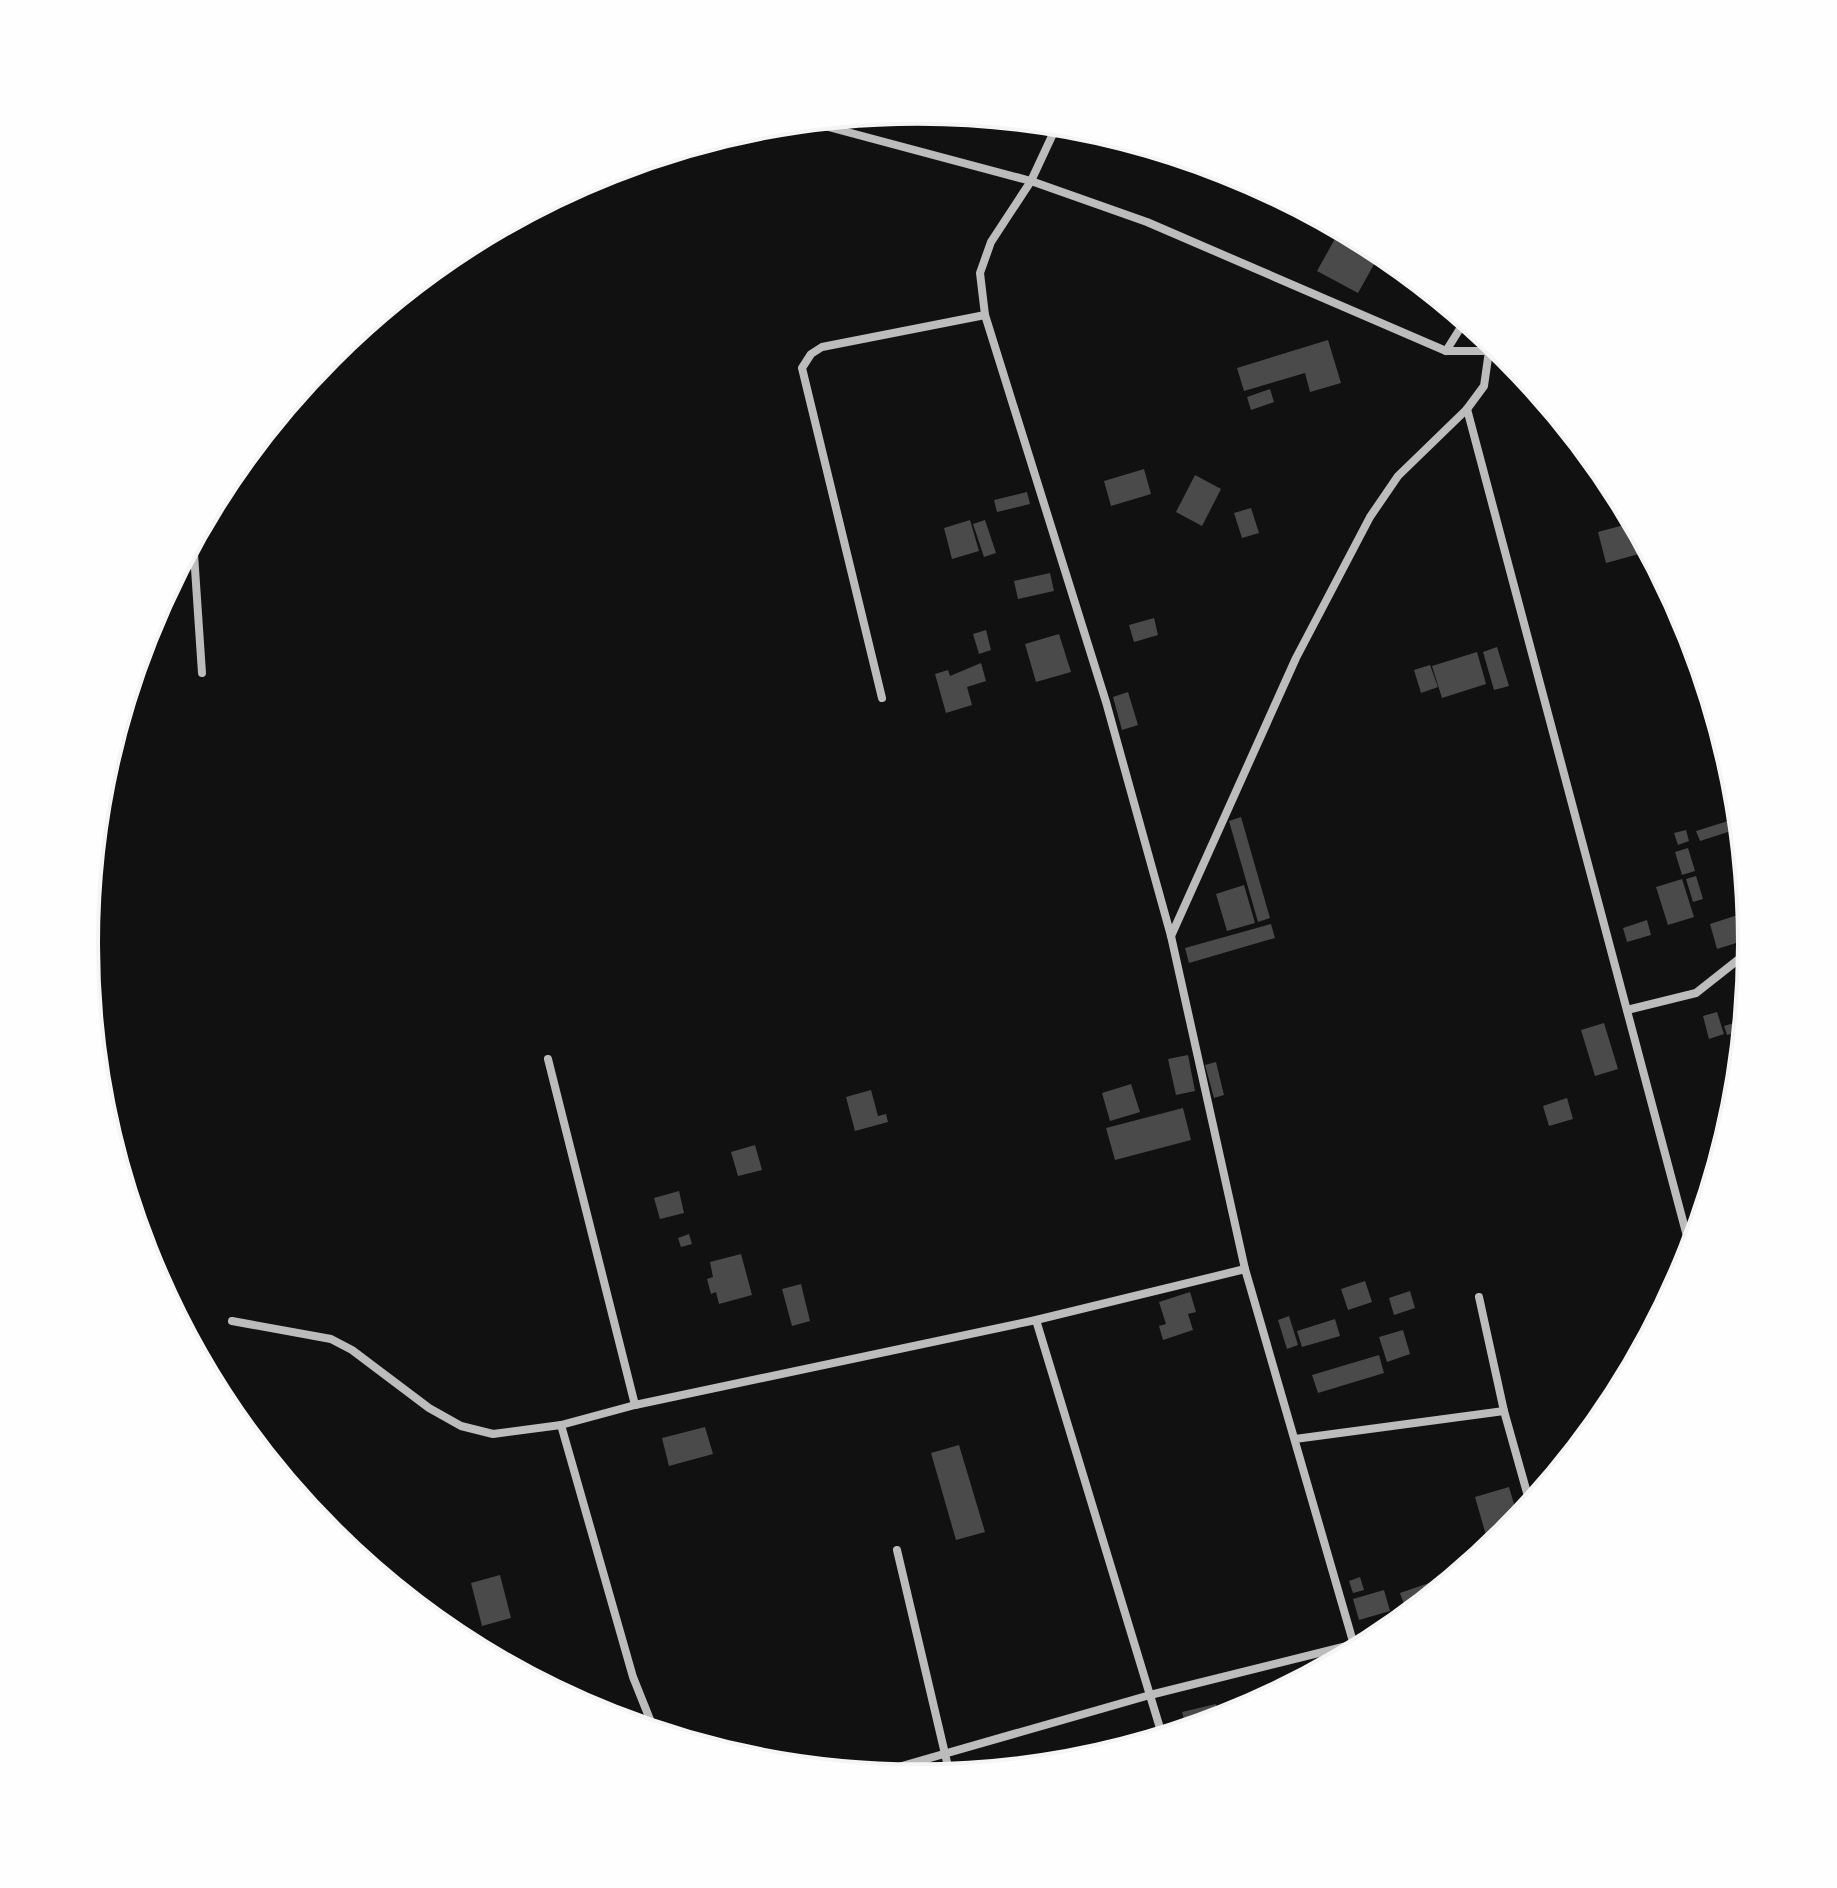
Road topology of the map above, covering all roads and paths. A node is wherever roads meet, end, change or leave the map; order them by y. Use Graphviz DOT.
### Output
graph roads {
  1 [pos="834,128"];
  2 [pos="1052,135"];
  3 [pos="1031,181"];
  4 [pos="985,315"];
  5 [pos="1460,328"];
  6 [pos="1446,351"];
  7 [pos="1485,351"];
  8 [pos="1489,354"];
  9 [pos="1467,409"];
  10 [pos="194,560"];
  11 [pos="202,673"];
  12 [pos="882,698"];
  13 [pos="1171,936"];
  14 [pos="1738,960"];
  15 [pos="1627,1010"];
  16 [pos="548,1059"];
  17 [pos="1686,1233"];
  18 [pos="1245,1269"];
  19 [pos="1479,1297"];
  20 [pos="1036,1320"];
  21 [pos="232,1321"];
  22 [pos="635,1405"];
  23 [pos="1504,1411"];
  24 [pos="561,1425"];
  25 [pos="1295,1439"];
  26 [pos="1527,1493"];
  27 [pos="897,1550"];
  28 [pos="1353,1639"];
  29 [pos="1331,1654"];
  30 [pos="1150,1695"];
  31 [pos="650,1719"];
  32 [pos="1160,1728"];
  33 [pos="945,1754"];
  34 [pos="947,1763"];
  35 [pos="910,1764"];
  1 -- 3 [label="street"];
  2 -- 3 [label="street"];
  3 -- 4 [label="street"];
  3 -- 6 [label="street"];
  4 -- 12 [label="street"];
  4 -- 13 [label="street"];
  5 -- 6 [label="street"];
  6 -- 7 [label="street"];
  8 -- 9 [label="street"];
  9 -- 13 [label="street"];
  9 -- 15 [label="street"];
  10 -- 11 [label="street"];
  13 -- 18 [label="street"];
  14 -- 15 [label="street"];
  15 -- 17 [label="street"];
  16 -- 22 [label="street"];
  18 -- 20 [label="street"];
  18 -- 25 [label="street"];
  19 -- 23 [label="street"];
  20 -- 22 [label="street"];
  20 -- 30 [label="street"];
  21 -- 24 [label="street"];
  22 -- 24 [label="street"];
  23 -- 25 [label="street"];
  23 -- 26 [label="street"];
  24 -- 31 [label="street"];
  25 -- 28 [label="street"];
  27 -- 33 [label="street"];
  29 -- 30 [label="street"];
  30 -- 32 [label="street"];
  30 -- 33 [label="street"];
  33 -- 34 [label="street"];
  33 -- 35 [label="street"];
}
